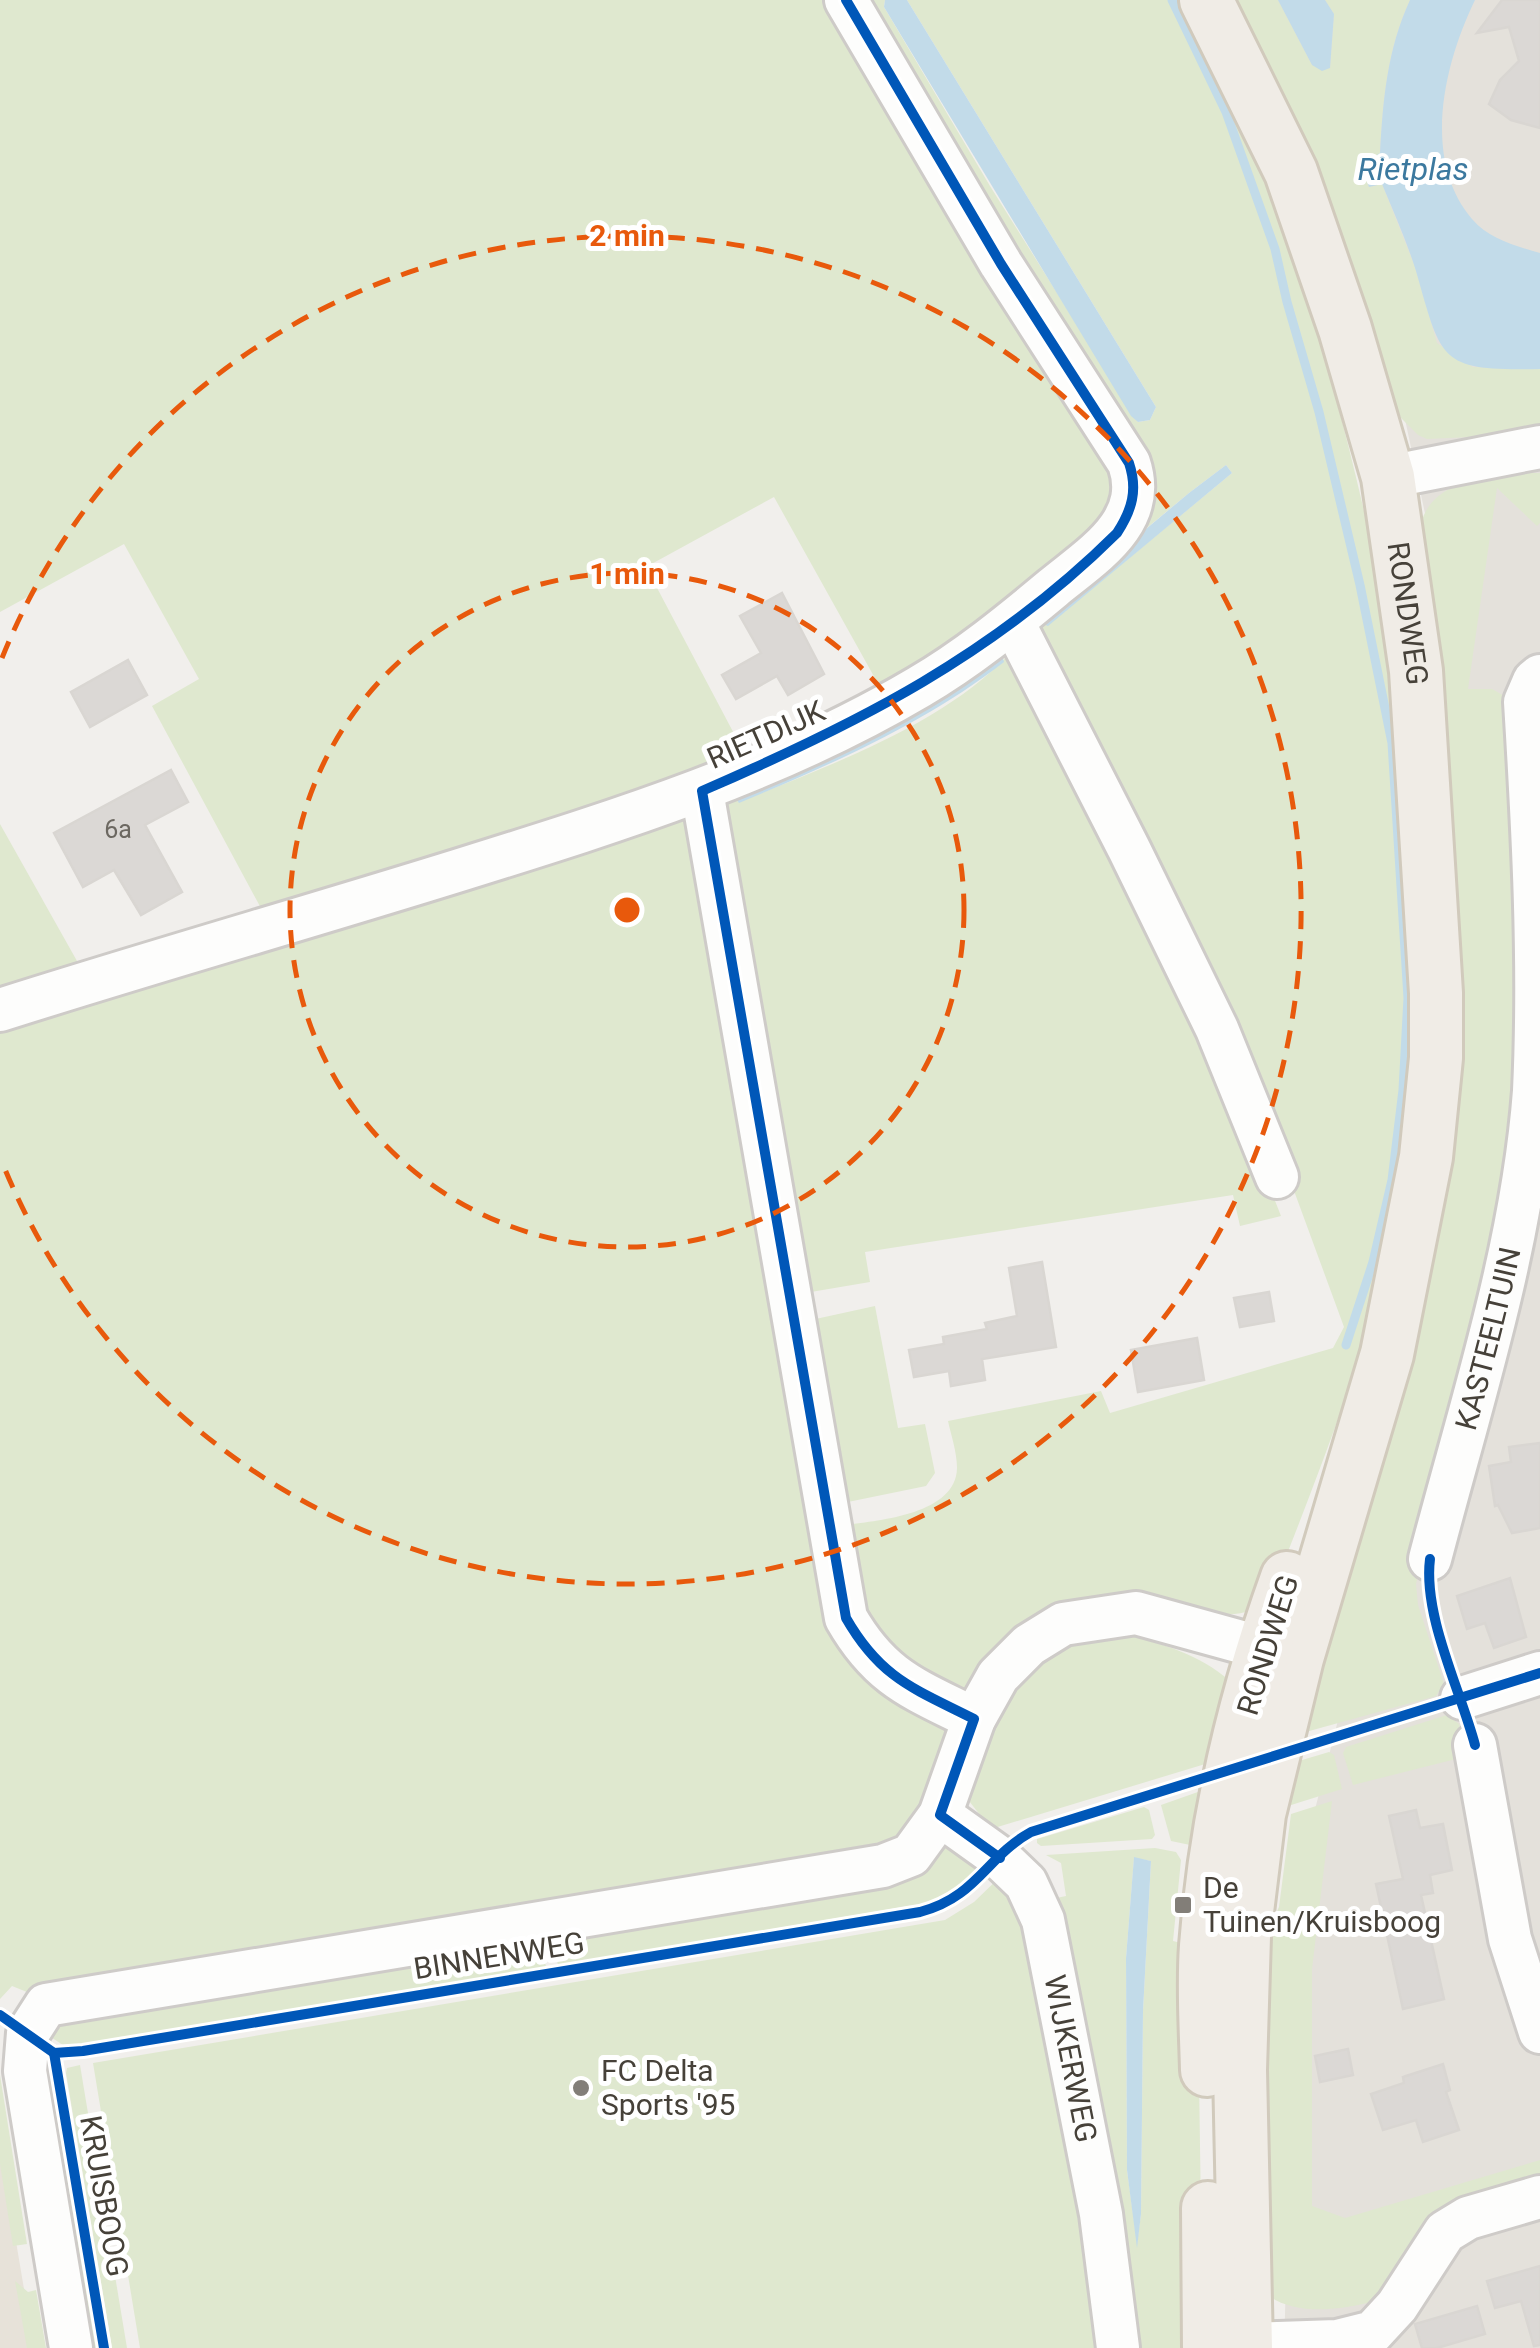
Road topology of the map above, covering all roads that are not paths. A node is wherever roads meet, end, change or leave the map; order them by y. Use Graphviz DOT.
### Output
graph roads {
  1 [pos="846,0"];
  2 [pos="1206,0"];
  3 [pos="1540,447"];
  4 [pos="1388,477"];
  5 [pos="1012,622"];
  6 [pos="1540,676"];
  7 [pos="702,791"];
  8 [pos="1538,935"];
  9 [pos="0,1010"];
  10 [pos="1278,1178"];
  11 [pos="1521,1283"];
  12 [pos="1430,1560"];
  13 [pos="1280,1653"];
  14 [pos="1540,1674"];
  15 [pos="1462,1698"];
  16 [pos="974,1719"];
  17 [pos="1475,1744"];
  18 [pos="940,1814"];
  19 [pos="14,2024"];
  20 [pos="1540,2032"];
  21 [pos="1540,2197"];
  22 [pos="1227,2334"];
  23 [pos="71,2348"];
  24 [pos="1118,2348"];
  1 -- 5 [label="street, RIETDIJK"];
  2 -- 4 [label="main road, RONDWEG"];
  3 -- 4 [label="street"];
  4 -- 13 [label="main road, RONDWEG"];
  5 -- 7 [label="street, RIETDIJK"];
  5 -- 10 [label="street"];
  6 -- 8 [label="street, KASTEELTUIN"];
  7 -- 9 [label="street, RIETDIJK"];
  7 -- 16 [label="street, RIETDIJK"];
  8 -- 11 [label="street, KASTEELTUIN"];
  11 -- 12 [label="street, KASTEELTUIN"];
  13 -- 16 [label="street, BINNENWEG"];
  13 -- 22 [label="main road, RONDWEG"];
  14 -- 15 [label="street"];
  16 -- 18 [label="street, BINNENWEG"];
  17 -- 20 [label="street"];
  18 -- 19 [label="street, BINNENWEG"];
  18 -- 24 [label="street, WIJKERWEG"];
  19 -- 23 [label="street, KRUISBOOG"];
  21 -- 22 [label="street"];
}
